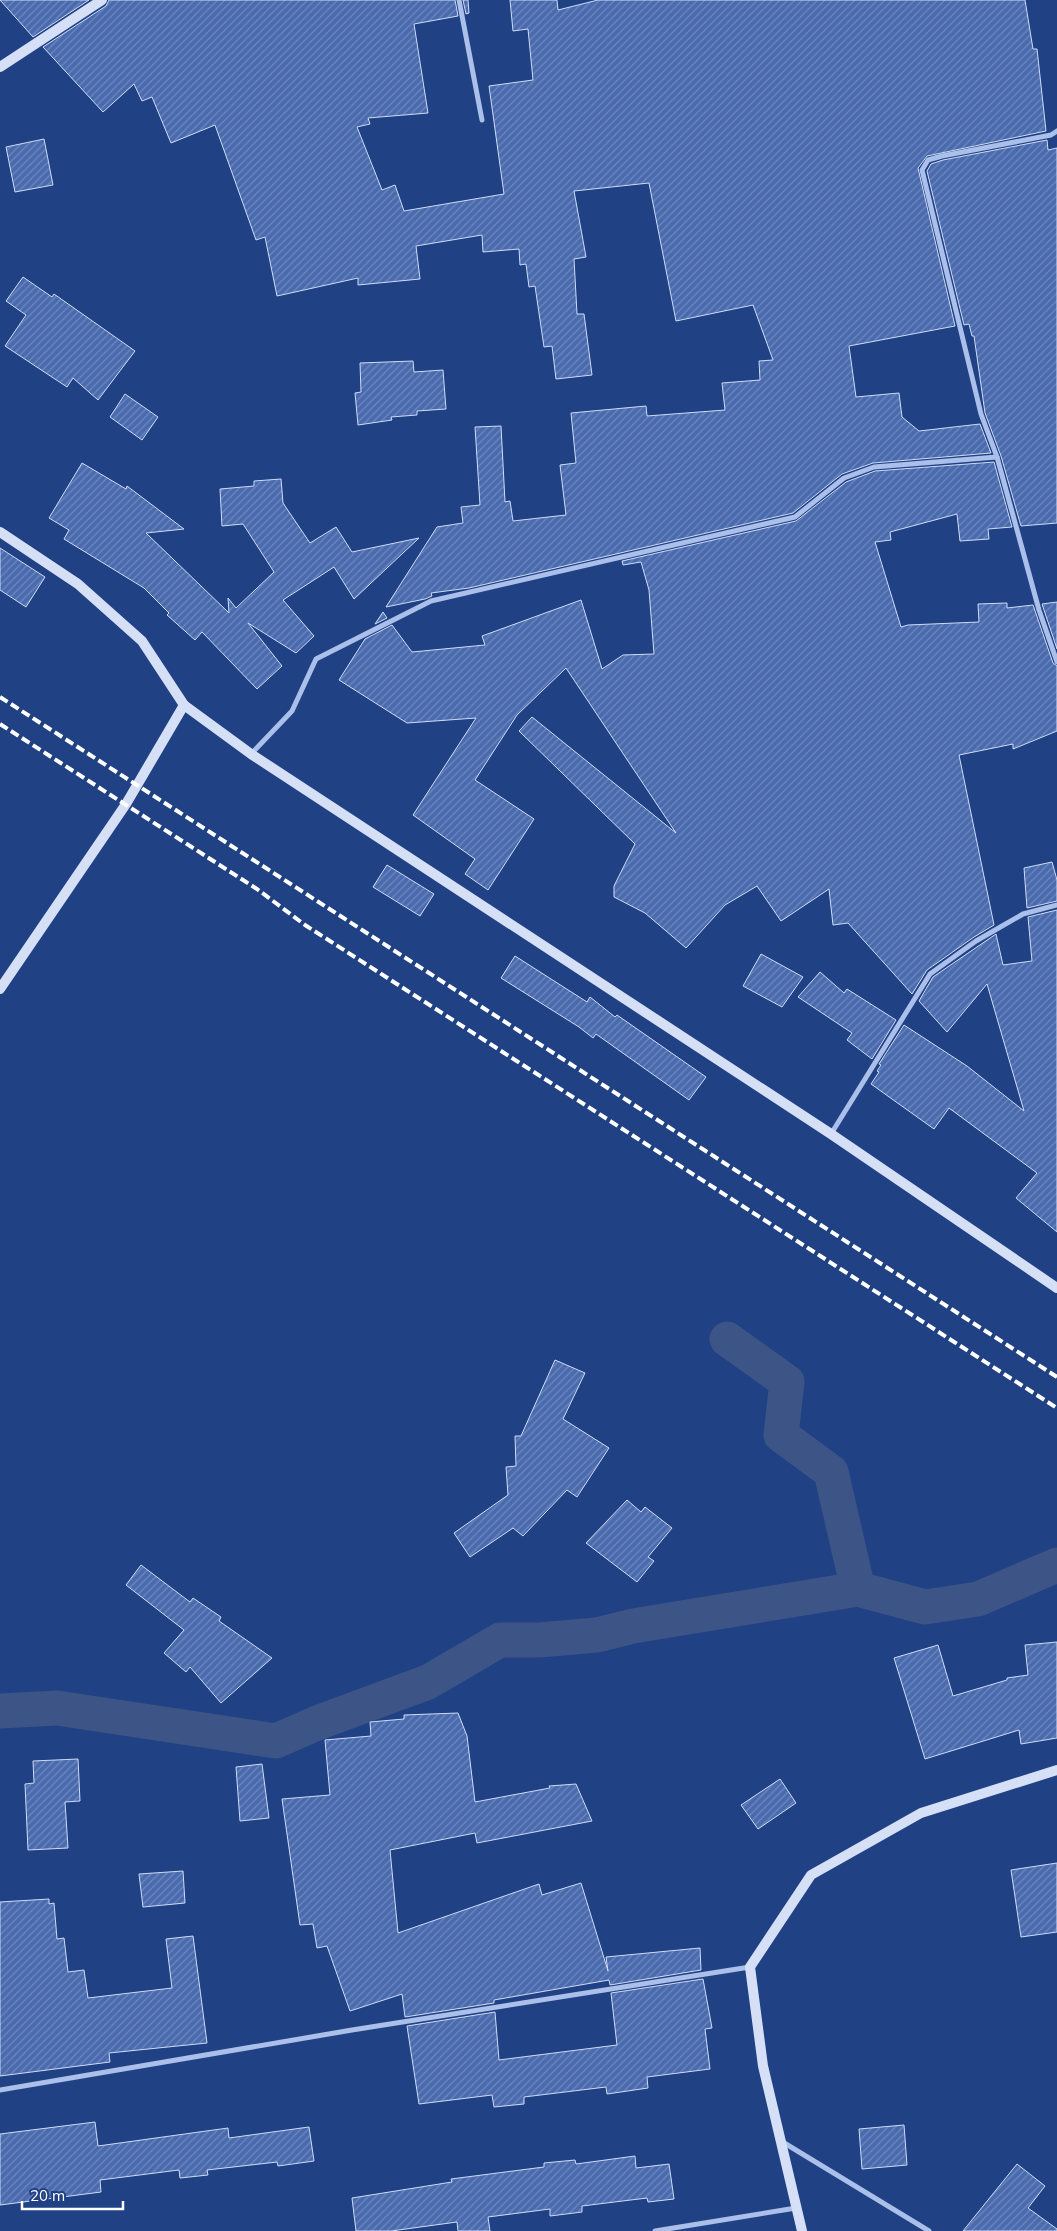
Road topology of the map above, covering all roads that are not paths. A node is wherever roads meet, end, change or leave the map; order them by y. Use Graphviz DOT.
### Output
graph roads {
  1 [pos="102,0"];
  2 [pos="460,0"];
  3 [pos="0,67"];
  4 [pos="482,120"];
  5 [pos="1057,131"];
  6 [pos="997,457"];
  7 [pos="0,532"];
  8 [pos="1057,662"];
  9 [pos="184,705"];
  10 [pos="251,754"];
  11 [pos="1057,905"];
  12 [pos="0,989"];
  13 [pos="831,1134"];
  14 [pos="1057,1288"];
  15 [pos="1057,1770"];
  16 [pos="750,1967"];
  17 [pos="0,2090"];
  18 [pos="780,2141"];
  19 [pos="796,2208"];
  20 [pos="655,2231"];
  21 [pos="802,2231"];
  22 [pos="929,2231"];
  1 -- 3 [label="street"];
  2 -- 4 [label="street"];
  5 -- 6 [label="street"];
  6 -- 8 [label="street"];
  6 -- 10 [label="street"];
  7 -- 9 [label="street"];
  9 -- 10 [label="street"];
  9 -- 12 [label="street"];
  10 -- 13 [label="street"];
  11 -- 13 [label="street"];
  13 -- 14 [label="street"];
  15 -- 16 [label="street"];
  16 -- 17 [label="street"];
  16 -- 18 [label="street"];
  18 -- 19 [label="street"];
  18 -- 22 [label="street"];
  19 -- 20 [label="street"];
  19 -- 21 [label="street"];
}
